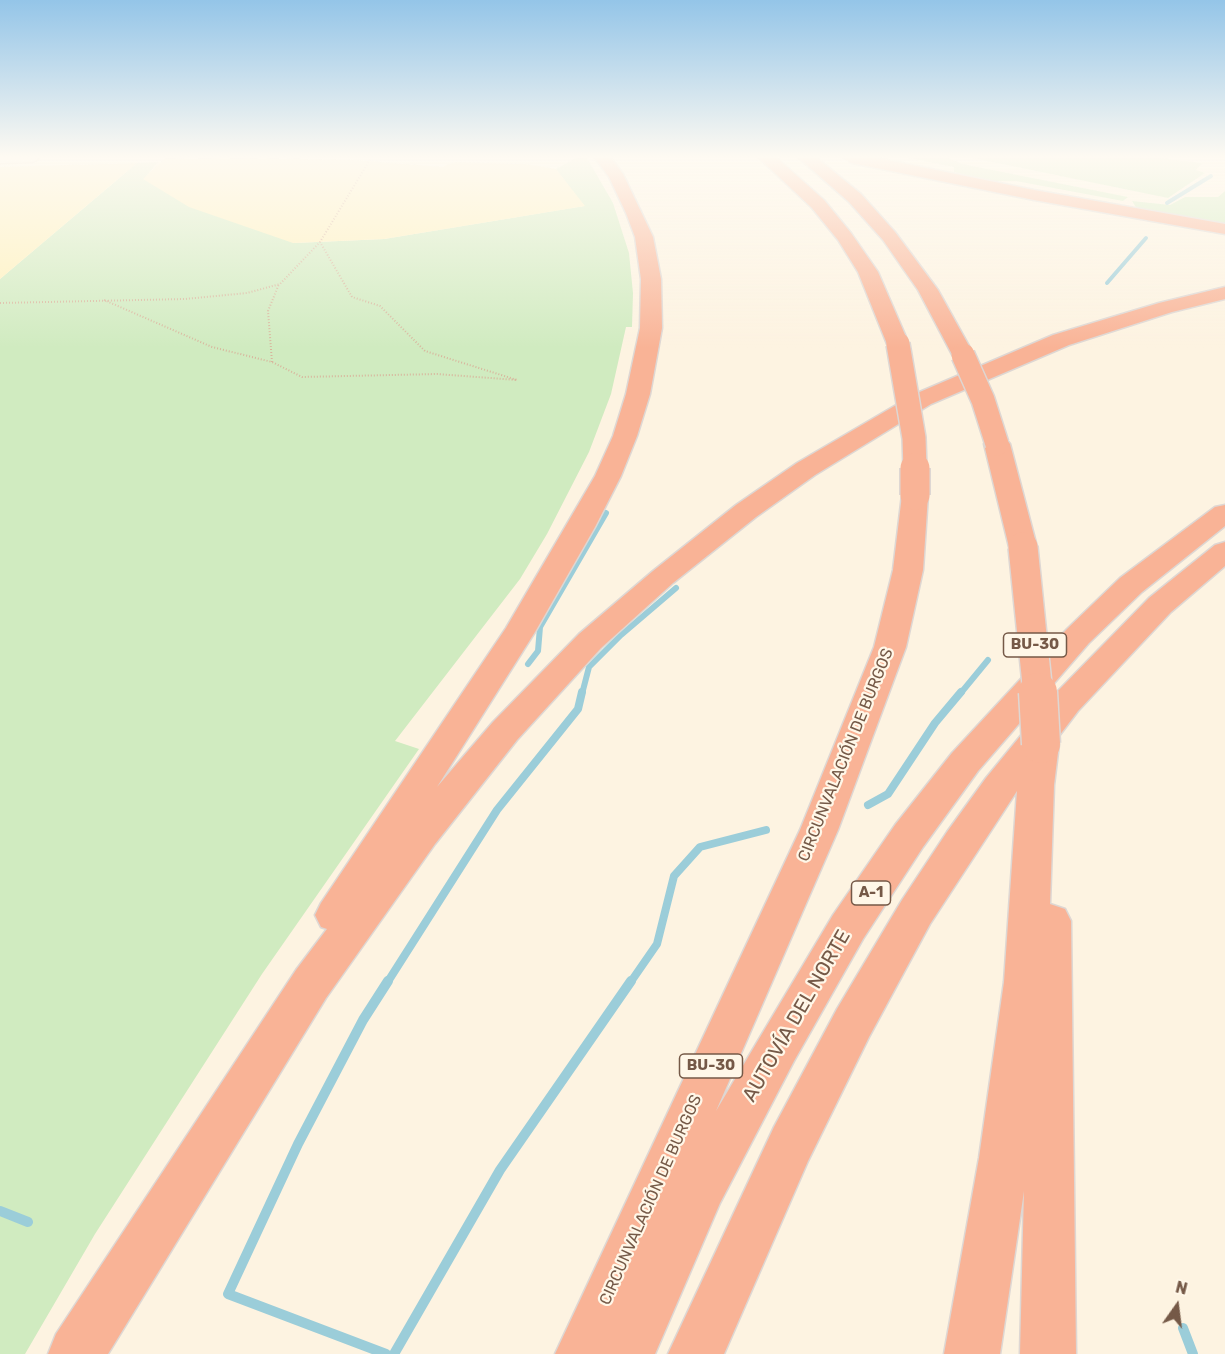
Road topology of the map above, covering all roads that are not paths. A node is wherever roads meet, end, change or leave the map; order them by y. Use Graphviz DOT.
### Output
graph roads {
  1 [pos="638,221"];
  2 [pos="833,221"];
  3 [pos="876,221"];
  4 [pos="1181,221"];
  5 [pos="1225,229"];
  6 [pos="1225,293"];
  7 [pos="1225,513"];
  8 [pos="1225,551"];
  9 [pos="1041,744"];
  10 [pos="75,1354"];
  11 [pos="583,1354"];
  12 [pos="627,1354"];
  13 [pos="696,1354"];
  14 [pos="972,1354"];
  15 [pos="1048,1354"];
  1 -- 10 [label="highway"];
  2 -- 11 [label="highway, CIRCUNVALACIÓN DE BURGOS / BU-30, bridge"];
  3 -- 9 [label="highway, BU-30, bridge"];
  4 -- 5 [label="highway"];
  6 -- 10 [label="highway"];
  7 -- 12 [label="highway, AUTOVÍA DEL NORTE / A-1"];
  8 -- 13 [label="highway"];
  9 -- 14 [label="highway, BU-30"];
  9 -- 15 [label="highway"];
}
